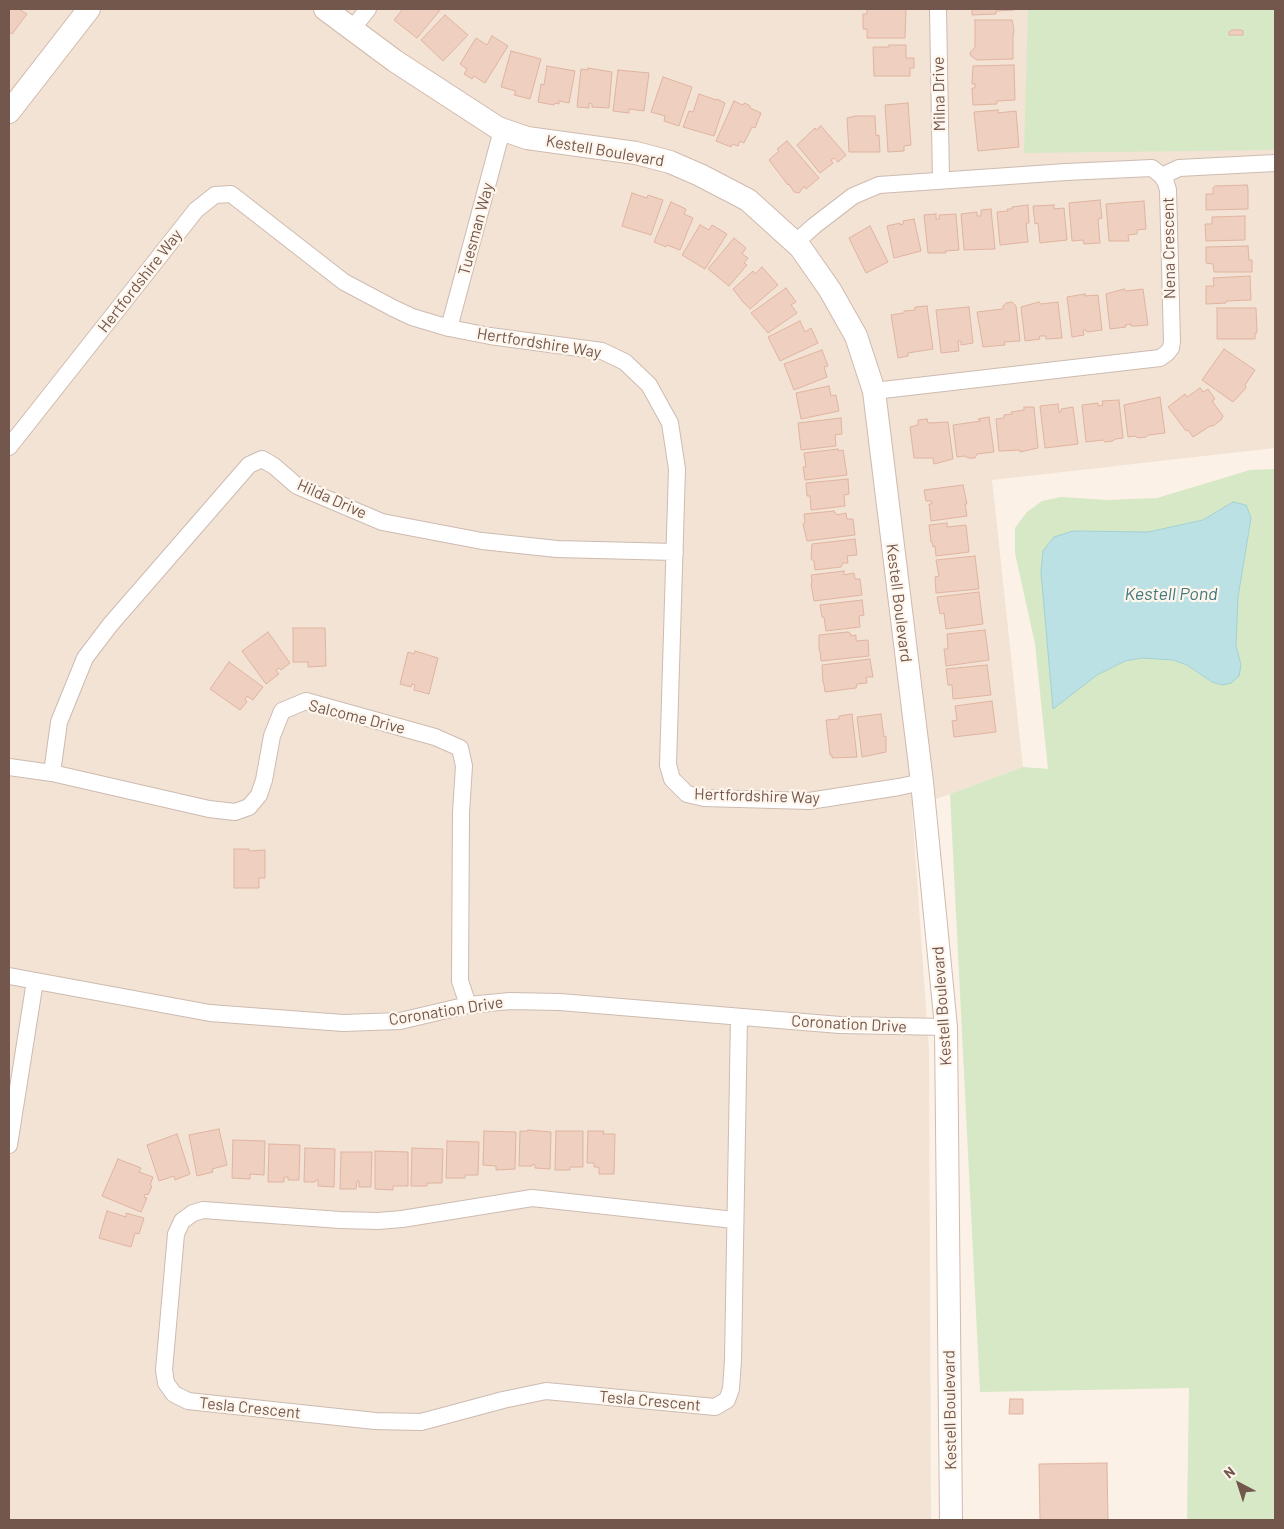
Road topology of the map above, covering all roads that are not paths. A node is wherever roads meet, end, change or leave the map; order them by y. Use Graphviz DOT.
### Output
graph roads {
  1 [pos="89,9"];
  2 [pos="325,9"];
  3 [pos="368,9"];
  4 [pos="938,9"];
  5 [pos="352,29"];
  6 [pos="9,112"];
  7 [pos="502,130"];
  8 [pos="1275,163"];
  9 [pos="1162,176"];
  10 [pos="941,180"];
  11 [pos="795,243"];
  12 [pos="450,328"];
  13 [pos="874,391"];
  14 [pos="9,447"];
  15 [pos="675,552"];
  16 [pos="9,767"];
  17 [pos="52,773"];
  18 [pos="922,782"];
  19 [pos="9,976"];
  20 [pos="35,981"];
  21 [pos="468,1005"];
  22 [pos="739,1017"];
  23 [pos="946,1027"];
  24 [pos="9,1146"];
  25 [pos="734,1220"];
  26 [pos="951,1520"];
  1 -- 6 [label="street"];
  2 -- 5 [label="street, Kestell Boulevard"];
  3 -- 5 [label="street"];
  4 -- 10 [label="street, Milna Drive"];
  5 -- 7 [label="street, Kestell Boulevard"];
  7 -- 11 [label="street, Kestell Boulevard"];
  7 -- 12 [label="street, Tuesman Way"];
  8 -- 9 [label="street"];
  9 -- 10 [label="street, Nena Crescent"];
  9 -- 13 [label="street, Nena Crescent"];
  10 -- 11 [label="street, Nena Crescent"];
  11 -- 13 [label="street, Kestell Boulevard"];
  12 -- 14 [label="street, Hertfordshire Way"];
  12 -- 15 [label="street, Hertfordshire Way"];
  13 -- 18 [label="street, Kestell Boulevard"];
  15 -- 17 [label="street, Hilda Drive"];
  15 -- 18 [label="street, Hertfordshire Way"];
  16 -- 17 [label="street, Salcome Drive"];
  17 -- 21 [label="street, Salcome Drive"];
  18 -- 23 [label="street, Kestell Boulevard"];
  19 -- 20 [label="street, Coronation Drive"];
  20 -- 21 [label="street, Coronation Drive"];
  20 -- 24 [label="street"];
  21 -- 22 [label="street, Coronation Drive"];
  22 -- 23 [label="street, Coronation Drive"];
  22 -- 25 [label="street, Tesla Crescent"];
  23 -- 26 [label="street, Kestell Boulevard"];
  25 -- 25 [label="street, Tesla Crescent"];
}
